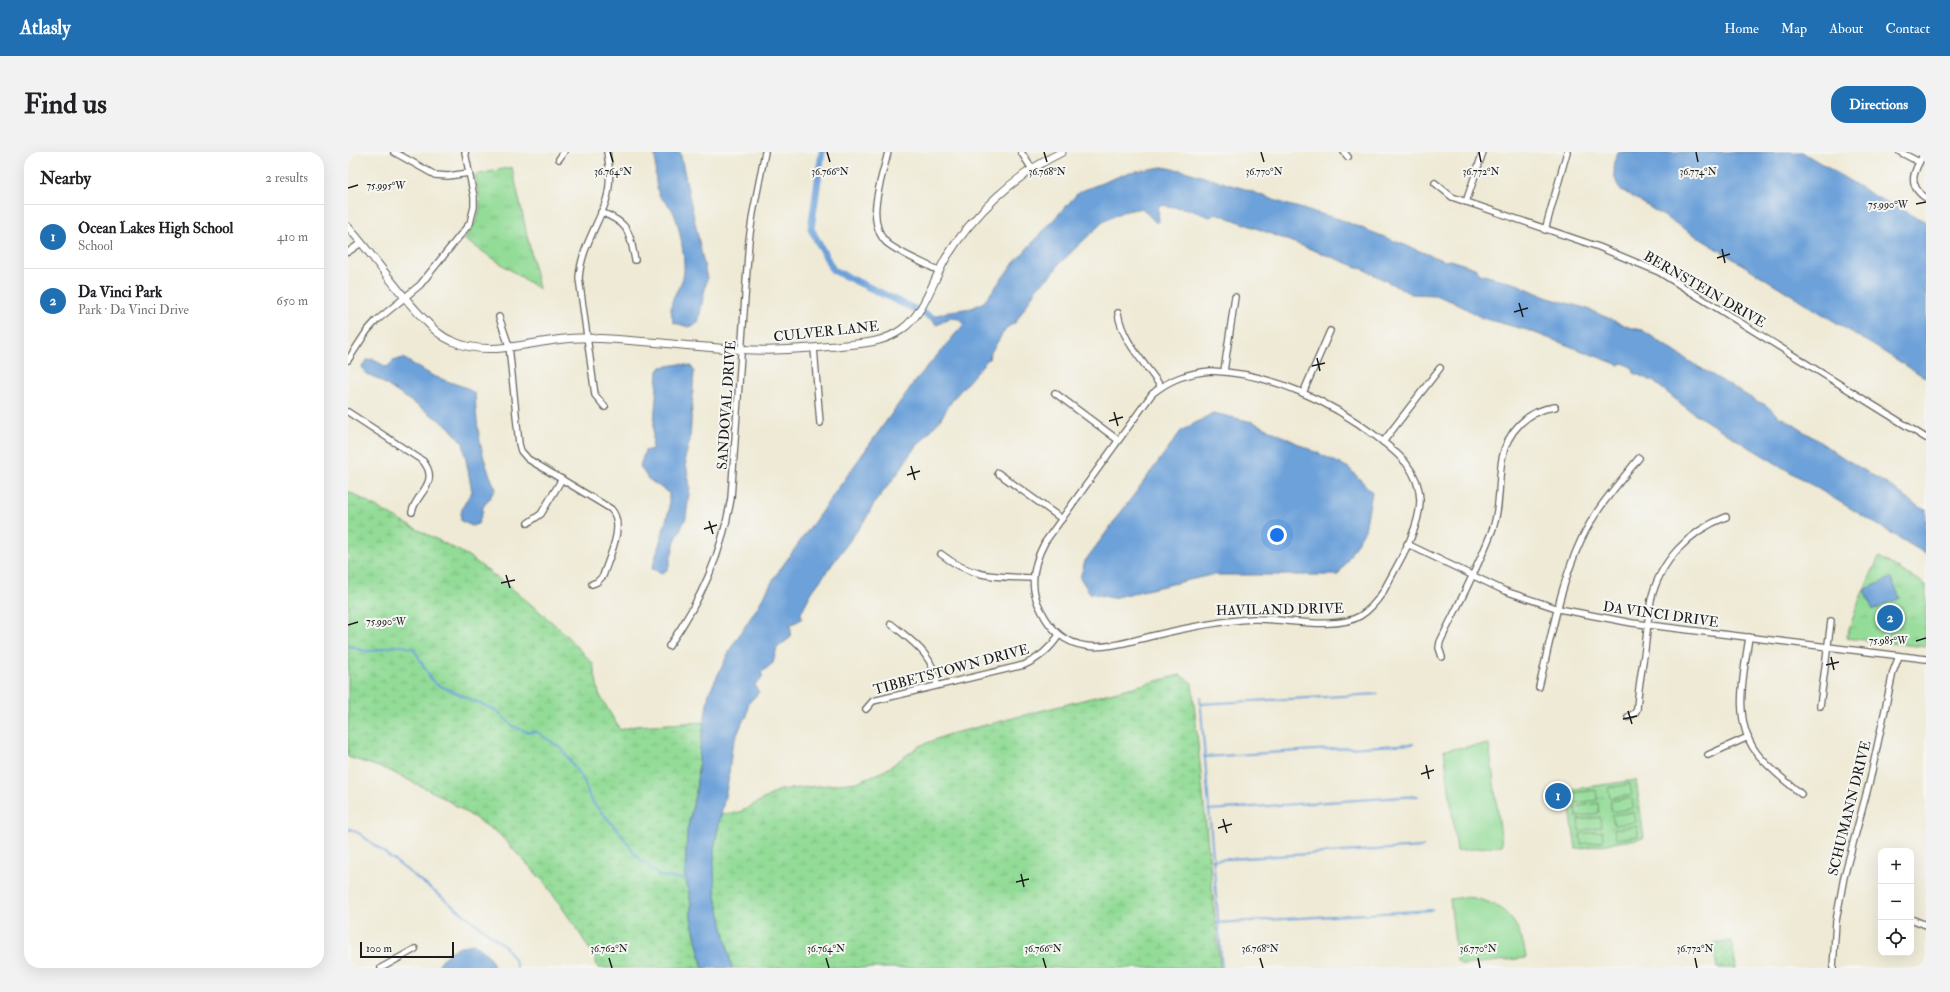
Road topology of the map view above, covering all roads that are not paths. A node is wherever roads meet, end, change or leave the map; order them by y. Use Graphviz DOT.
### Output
graph roads {
  1 [pos="394,152"];
  2 [pos="465,152"];
  3 [pos="564,152"];
  4 [pos="607,152"];
  5 [pos="764,152"];
  6 [pos="888,152"];
  7 [pos="1021,152"];
  8 [pos="1062,152"];
  9 [pos="1344,152"];
  10 [pos="1483,152"];
  11 [pos="1567,152"];
  12 [pos="1900,152"];
  13 [pos="1925,152"];
  14 [pos="1348,157"];
  15 [pos="559,159"];
  16 [pos="1919,162"];
  17 [pos="1032,169"];
  18 [pos="469,173"];
  19 [pos="1435,183"];
  20 [pos="1926,198"];
  21 [pos="1466,202"];
  22 [pos="601,212"];
  23 [pos="348,227"];
  24 [pos="1545,230"];
  25 [pos="361,243"];
  26 [pos="348,252"];
  27 [pos="635,260"];
  28 [pos="939,271"];
  29 [pos="1235,297"];
  30 [pos="406,298"];
  31 [pos="1118,313"];
  32 [pos="499,317"];
  33 [pos="1330,330"];
  34 [pos="586,338"];
  35 [pos="509,346"];
  36 [pos="814,348"];
  37 [pos="742,350"];
  38 [pos="348,360"];
  39 [pos="1440,368"];
  40 [pos="1224,371"];
  41 [pos="1161,387"];
  42 [pos="1055,393"];
  43 [pos="1303,393"];
  44 [pos="605,407"];
  45 [pos="1555,407"];
  46 [pos="348,412"];
  47 [pos="820,423"];
  48 [pos="1926,438"];
  49 [pos="1118,440"];
  50 [pos="1383,442"];
  51 [pos="1639,458"];
  52 [pos="998,473"];
  53 [pos="562,479"];
  54 [pos="412,512"];
  55 [pos="1726,517"];
  56 [pos="1062,519"];
  57 [pos="528,523"];
  58 [pos="1407,544"];
  59 [pos="942,554"];
  60 [pos="1471,576"];
  61 [pos="1033,578"];
  62 [pos="592,584"];
  63 [pos="1559,609"];
  64 [pos="1831,621"];
  65 [pos="891,624"];
  66 [pos="1648,626"];
  67 [pos="1059,635"];
  68 [pos="1749,637"];
  69 [pos="669,646"];
  70 [pos="1828,647"];
  71 [pos="1899,656"];
  72 [pos="1442,657"];
  73 [pos="1926,659"];
  74 [pos="937,685"];
  75 [pos="1539,686"];
  76 [pos="1820,706"];
  77 [pos="866,709"];
  78 [pos="1628,717"];
  79 [pos="1748,737"];
  80 [pos="1708,755"];
  81 [pos="1801,794"];
  82 [pos="1913,920"];
  83 [pos="1926,926"];
  84 [pos="415,949"];
  85 [pos="381,968"];
  86 [pos="1833,968"];
  1 -- 18 [label="street"];
  2 -- 18 [label="street"];
  3 -- 15 [label="street"];
  4 -- 22 [label="street"];
  5 -- 37 [label="street, SANDOVAL DRIVE"];
  6 -- 28 [label="street"];
  7 -- 17 [label="street"];
  8 -- 17 [label="street, CULVER LANE"];
  9 -- 14 [label="street"];
  10 -- 21 [label="street"];
  11 -- 24 [label="street"];
  12 -- 16 [label="street"];
  13 -- 16 [label="street"];
  16 -- 20 [label="street"];
  17 -- 28 [label="street, CULVER LANE"];
  18 -- 30 [label="street"];
  19 -- 21 [label="street, BERNSTEIN DRIVE"];
  21 -- 24 [label="street, BERNSTEIN DRIVE"];
  22 -- 27 [label="street"];
  22 -- 34 [label="street"];
  23 -- 25 [label="street, CULVER LANE"];
  24 -- 48 [label="street, BERNSTEIN DRIVE"];
  25 -- 26 [label="street"];
  25 -- 30 [label="street, CULVER LANE"];
  28 -- 36 [label="street, CULVER LANE"];
  29 -- 40 [label="street"];
  30 -- 35 [label="street, CULVER LANE"];
  30 -- 38 [label="street"];
  31 -- 41 [label="street"];
  32 -- 35 [label="street"];
  33 -- 43 [label="street"];
  34 -- 35 [label="street, CULVER LANE"];
  34 -- 37 [label="street, CULVER LANE"];
  34 -- 44 [label="street"];
  35 -- 53 [label="street"];
  36 -- 37 [label="street, CULVER LANE"];
  36 -- 47 [label="street"];
  37 -- 69 [label="street, SANDOVAL DRIVE"];
  39 -- 50 [label="street"];
  40 -- 41 [label="street, HAVILAND DRIVE"];
  40 -- 43 [label="street, HAVILAND DRIVE"];
  41 -- 49 [label="street, HAVILAND DRIVE"];
  42 -- 49 [label="street"];
  43 -- 50 [label="street, HAVILAND DRIVE"];
  45 -- 60 [label="street"];
  46 -- 54 [label="street"];
  49 -- 56 [label="street, HAVILAND DRIVE"];
  50 -- 58 [label="street, HAVILAND DRIVE"];
  51 -- 63 [label="street"];
  52 -- 56 [label="street"];
  53 -- 57 [label="street"];
  53 -- 62 [label="street"];
  55 -- 66 [label="street"];
  56 -- 61 [label="street, HAVILAND DRIVE"];
  58 -- 60 [label="street, DA VINCI DRIVE"];
  58 -- 67 [label="street, HAVILAND DRIVE"];
  59 -- 61 [label="street"];
  60 -- 63 [label="street, DA VINCI DRIVE"];
  60 -- 72 [label="street"];
  61 -- 67 [label="street, HAVILAND DRIVE"];
  63 -- 66 [label="street, DA VINCI DRIVE"];
  63 -- 75 [label="street"];
  64 -- 70 [label="street"];
  65 -- 74 [label="street"];
  66 -- 68 [label="street, DA VINCI DRIVE"];
  66 -- 78 [label="street"];
  67 -- 74 [label="street, TIBBETSTOWN DRIVE"];
  68 -- 70 [label="street, DA VINCI DRIVE"];
  68 -- 79 [label="street"];
  70 -- 71 [label="street, DA VINCI DRIVE"];
  70 -- 76 [label="street"];
  71 -- 73 [label="street, DA VINCI DRIVE"];
  71 -- 86 [label="street, SCHUMANN DRIVE"];
  74 -- 77 [label="street, TIBBETSTOWN DRIVE"];
  79 -- 80 [label="street"];
  79 -- 81 [label="street"];
  82 -- 83 [label="street"];
  84 -- 85 [label="street"];
}
